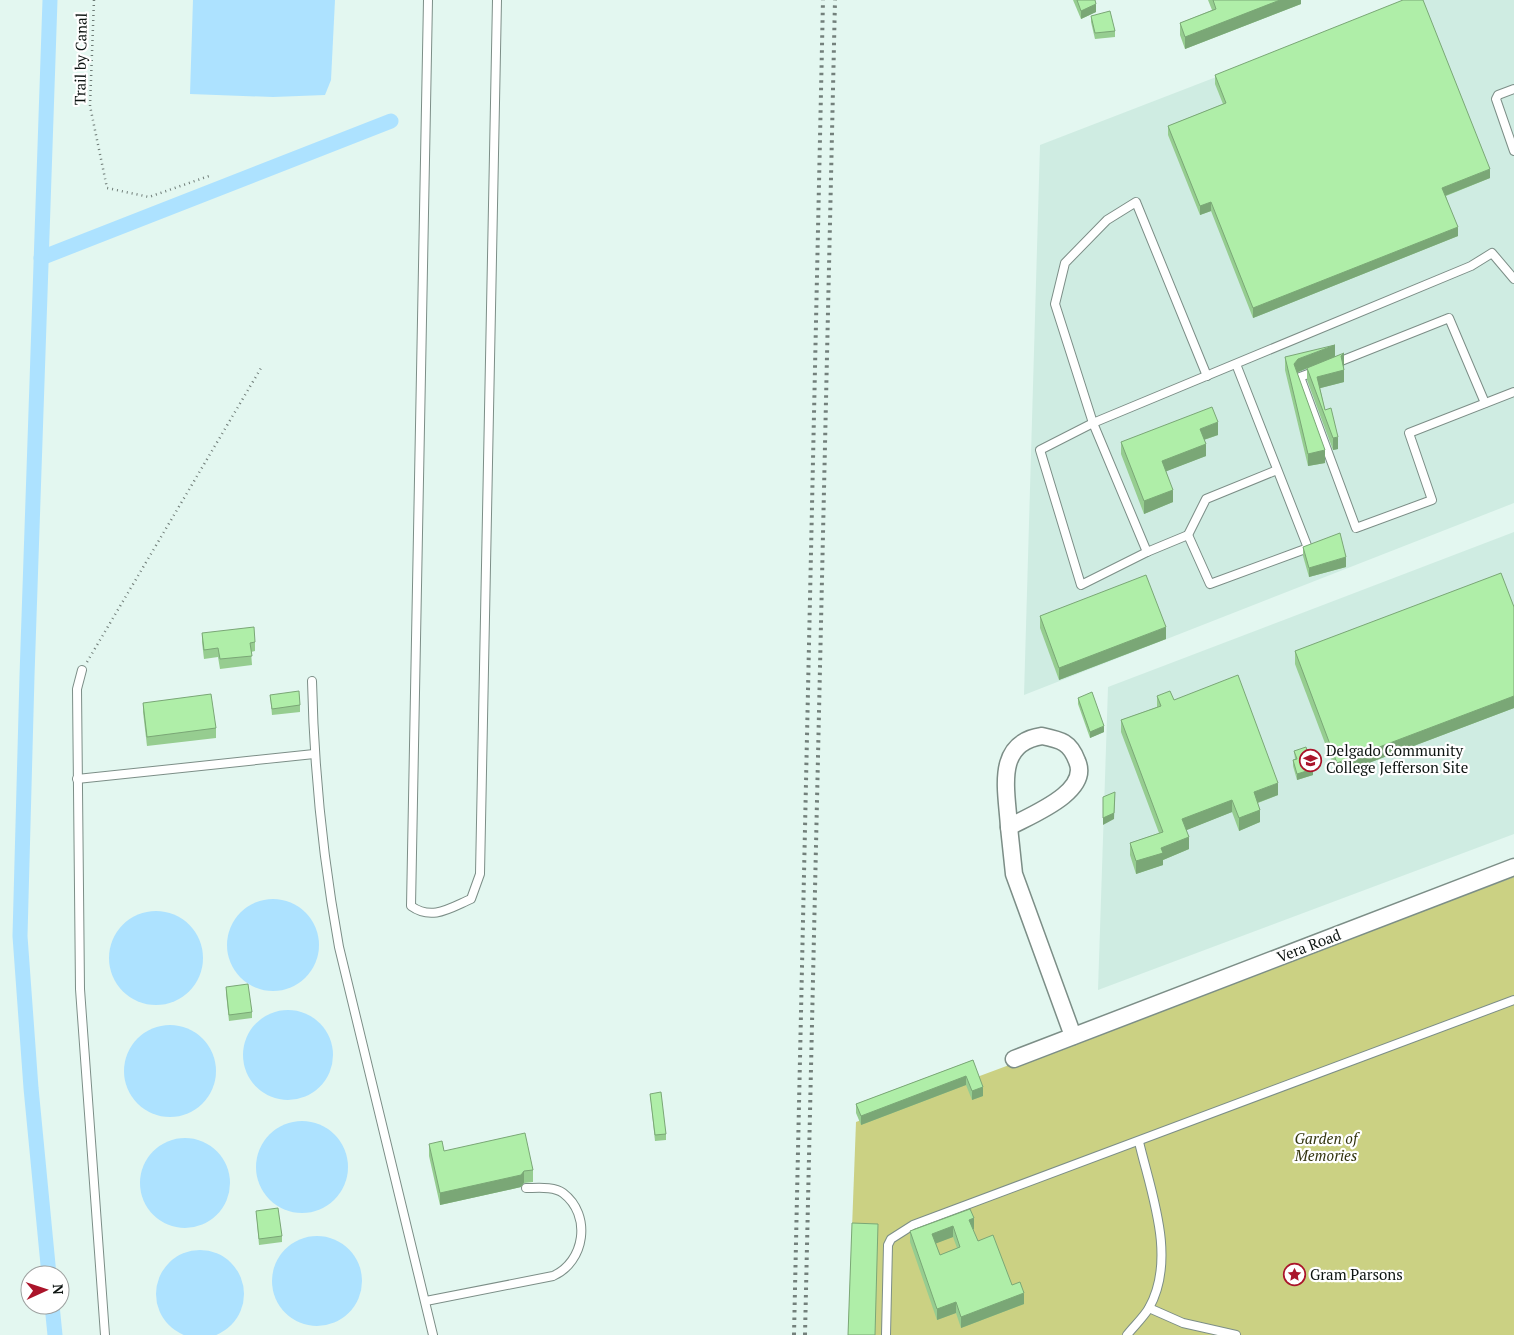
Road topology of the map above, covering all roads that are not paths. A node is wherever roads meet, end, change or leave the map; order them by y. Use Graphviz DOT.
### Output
graph roads {
  1 [pos="428,0"];
  2 [pos="497,0"];
  3 [pos="1514,89"];
  4 [pos="1514,151"];
  5 [pos="1514,279"];
  6 [pos="1236,364"];
  7 [pos="1207,376"];
  8 [pos="1514,392"];
  9 [pos="1485,403"];
  10 [pos="1093,423"];
  11 [pos="1277,470"];
  12 [pos="1188,535"];
  13 [pos="1147,552"];
  14 [pos="82,670"];
  15 [pos="312,681"];
  16 [pos="314,754"];
  17 [pos="77,778"];
  18 [pos="1009,827"];
  19 [pos="1514,867"];
  20 [pos="1514,1000"];
  21 [pos="1073,1036"];
  22 [pos="1014,1059"];
  23 [pos="1139,1142"];
  24 [pos="526,1188"];
  25 [pos="426,1301"];
  26 [pos="1148,1308"];
  27 [pos="105,1335"];
  28 [pos="433,1335"];
  29 [pos="886,1335"];
  30 [pos="1126,1335"];
  31 [pos="1236,1335"];
  1 -- 2 [label="lane"];
  3 -- 4 [label="lane"];
  5 -- 6 [label="lane"];
  6 -- 7 [label="lane"];
  6 -- 11 [label="lane"];
  7 -- 10 [label="lane"];
  7 -- 10 [label="lane"];
  8 -- 9 [label="lane"];
  9 -- 9 [label="lane"];
  10 -- 13 [label="lane"];
  10 -- 13 [label="lane"];
  11 -- 12 [label="lane"];
  11 -- 12 [label="lane"];
  12 -- 13 [label="lane"];
  14 -- 17 [label="lane"];
  15 -- 16 [label="lane"];
  16 -- 17 [label="lane"];
  16 -- 25 [label="lane"];
  17 -- 27 [label="lane"];
  18 -- 18 [label="street"];
  18 -- 21 [label="street"];
  19 -- 21 [label="street, Vera Road"];
  20 -- 23 [label="lane"];
  21 -- 22 [label="street, Vera Road"];
  23 -- 26 [label="lane"];
  23 -- 29 [label="lane"];
  24 -- 25 [label="lane"];
  25 -- 28 [label="lane"];
  26 -- 30 [label="lane"];
  26 -- 31 [label="lane"];
}
